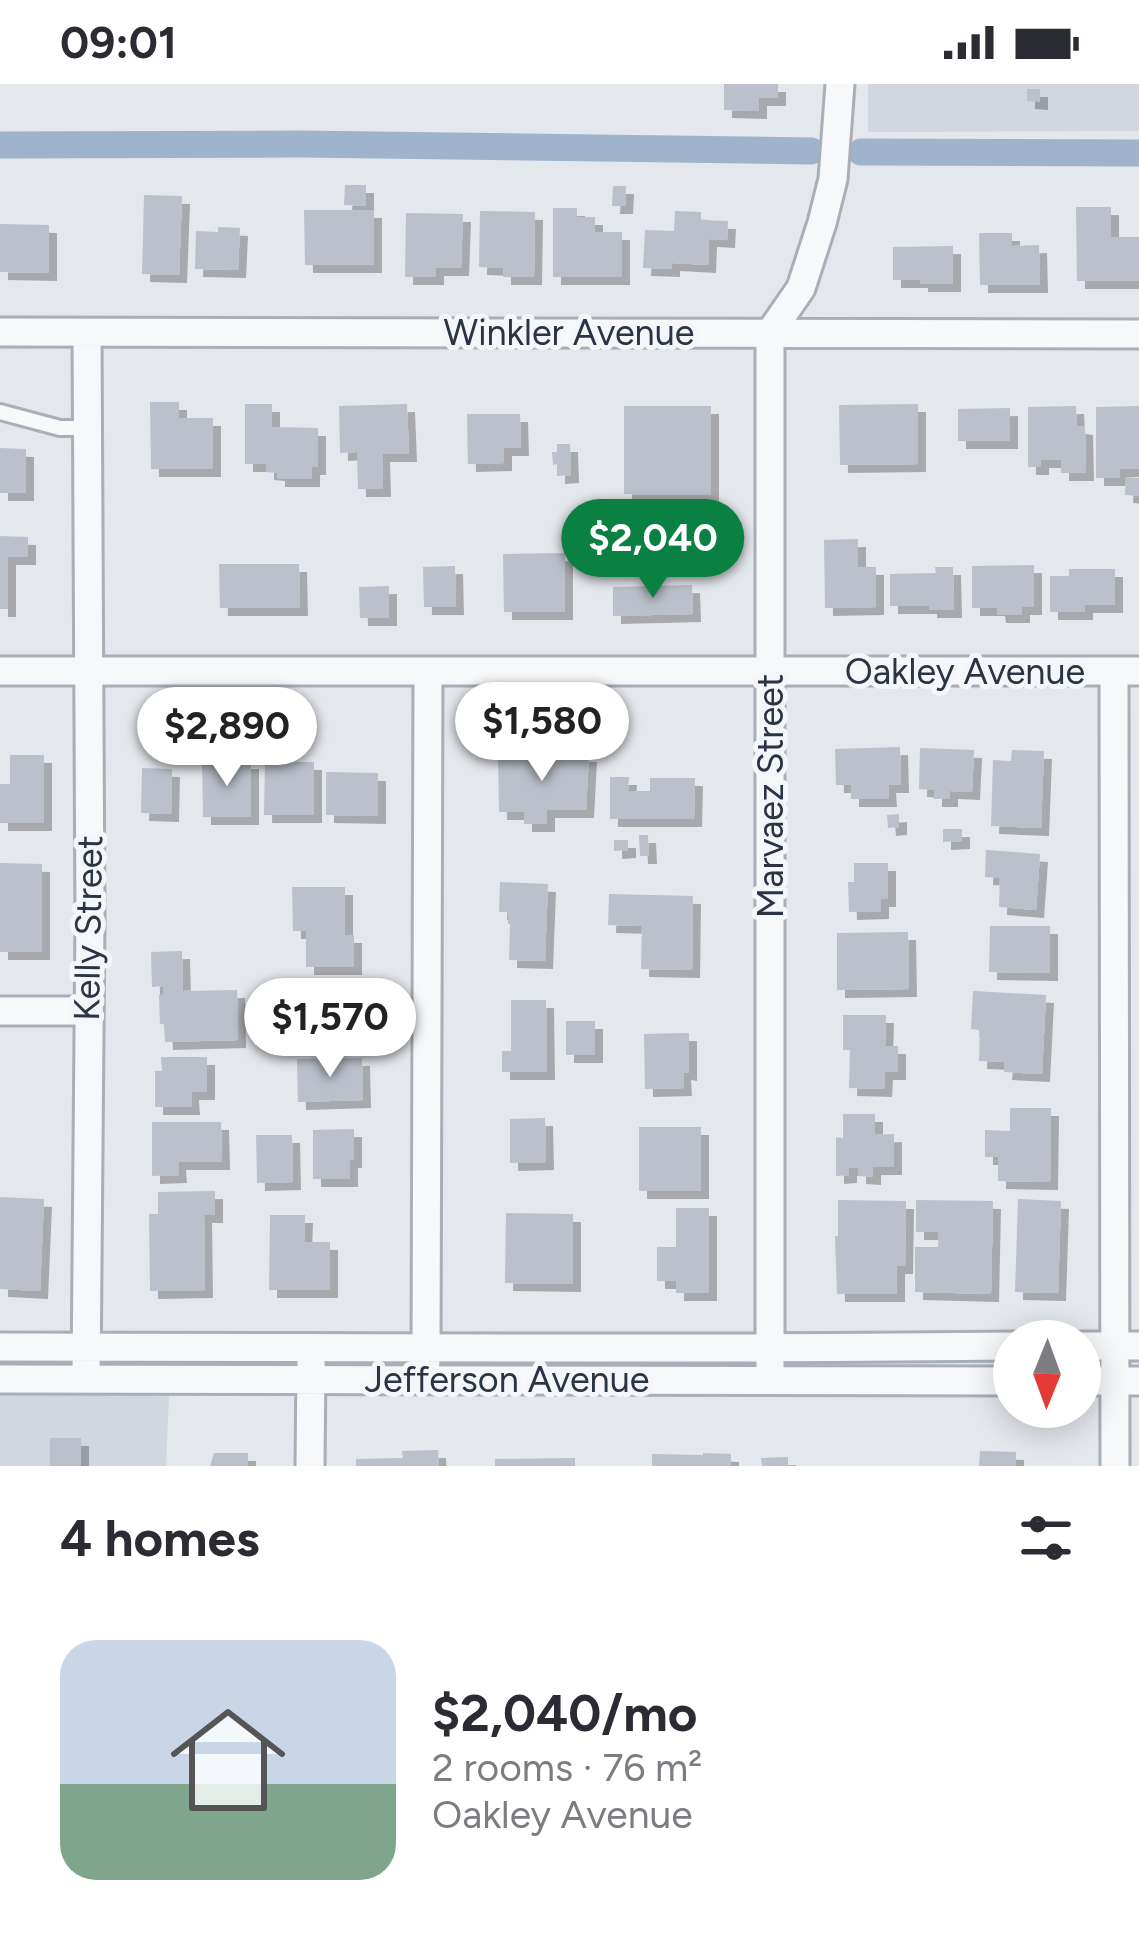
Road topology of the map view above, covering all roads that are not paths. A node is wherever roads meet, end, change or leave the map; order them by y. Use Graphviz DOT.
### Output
graph roads {
  1 [pos="840,84"];
  2 [pos="0,332"];
  3 [pos="87,333"];
  4 [pos="770,333"];
  5 [pos="1139,334"];
  6 [pos="0,412"];
  7 [pos="89,428"];
  8 [pos="770,670"];
  9 [pos="0,671"];
  10 [pos="89,671"];
  11 [pos="1127,671"];
  12 [pos="428,674"];
  13 [pos="0,1011"];
  14 [pos="87,1011"];
  15 [pos="426,1346"];
  16 [pos="993,1346"];
  17 [pos="1126,1346"];
  18 [pos="0,1347"];
  19 [pos="86,1347"];
  20 [pos="311,1347"];
  21 [pos="770,1349"];
  22 [pos="310,1378"];
  23 [pos="426,1378"];
  24 [pos="0,1379"];
  25 [pos="86,1379"];
  26 [pos="770,1379"];
  27 [pos="993,1381"];
  28 [pos="1127,1381"];
  29 [pos="310,1466"];
  30 [pos="1115,1466"];
  1 -- 4 [label="street"];
  2 -- 3 [label="street, Winkler Avenue"];
  3 -- 4 [label="street, Winkler Avenue"];
  3 -- 7 [label="street, Kelly Street"];
  4 -- 5 [label="street, Winkler Avenue"];
  4 -- 8 [label="street, Marvaez Street"];
  6 -- 7 [label="lane"];
  7 -- 10 [label="street, Kelly Street"];
  8 -- 11 [label="street, Oakley Avenue"];
  8 -- 12 [label="street, Oakley Avenue"];
  8 -- 21 [label="street, Marvaez Street"];
  9 -- 10 [label="street, Oakley Avenue"];
  10 -- 12 [label="street, Oakley Avenue"];
  10 -- 14 [label="street, Kelly Street"];
  11 -- 17 [label="street"];
  12 -- 15 [label="street"];
  13 -- 14 [label="street"];
  14 -- 19 [label="street, Kelly Street"];
  15 -- 20 [label="street, Jefferson Avenue"];
  15 -- 21 [label="street, Jefferson Avenue"];
  15 -- 23 [label="street"];
  16 -- 21 [label="street, Jefferson Avenue"];
  17 -- 28 [label="street"];
  18 -- 19 [label="street, Jefferson Avenue"];
  19 -- 20 [label="street, Jefferson Avenue"];
  19 -- 25 [label="street, Kelly Street"];
  20 -- 22 [label="street"];
  21 -- 26 [label="street, Marvaez Street"];
  22 -- 23 [label="street, Jefferson Avenue"];
  22 -- 25 [label="street, Jefferson Avenue"];
  22 -- 29 [label="street"];
  23 -- 26 [label="street, Jefferson Avenue"];
  24 -- 25 [label="street, Jefferson Avenue"];
  26 -- 27 [label="street, Jefferson Avenue"];
  28 -- 30 [label="street"];
}
